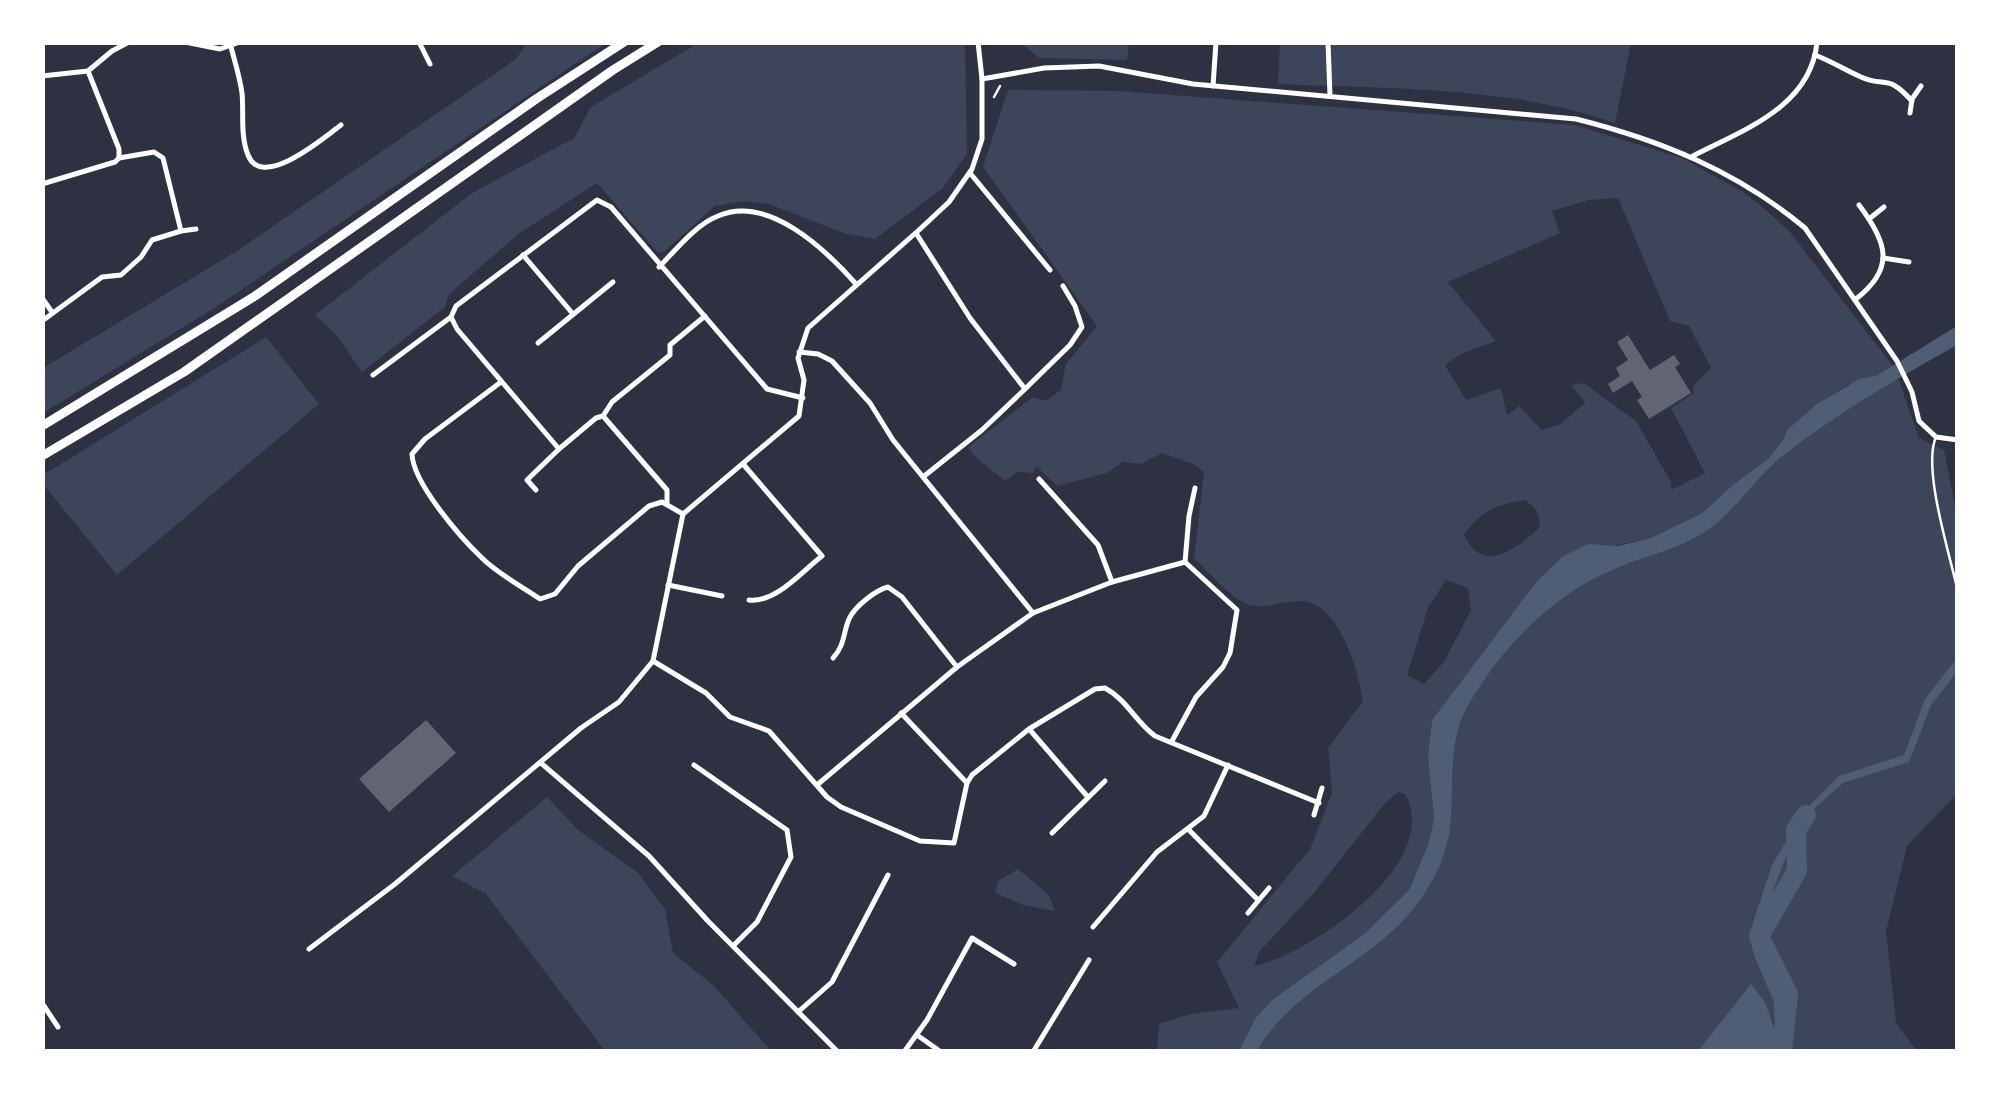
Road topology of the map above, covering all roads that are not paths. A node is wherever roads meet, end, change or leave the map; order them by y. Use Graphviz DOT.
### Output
graph roads {
  1 [pos="129,42"];
  2 [pos="185,42"];
  3 [pos="240,42"];
  4 [pos="419,42"];
  5 [pos="624,42"];
  6 [pos="658,42"];
  7 [pos="978,42"];
  8 [pos="1216,42"];
  9 [pos="1328,42"];
  10 [pos="1817,42"];
  11 [pos="231,47"];
  12 [pos="1815,55"];
  13 [pos="430,64"];
  14 [pos="88,71"];
  15 [pos="42,76"];
  16 [pos="982,79"];
  17 [pos="1213,86"];
  18 [pos="1921,86"];
  19 [pos="1330,96"];
  20 [pos="1912,101"];
  21 [pos="1910,113"];
  22 [pos="340,125"];
  23 [pos="1693,156"];
  24 [pos="119,158"];
  25 [pos="970,173"];
  26 [pos="42,184"];
  27 [pos="1859,206"];
  28 [pos="1884,208"];
  29 [pos="1869,219"];
  30 [pos="196,229"];
  31 [pos="181,231"];
  32 [pos="916,234"];
  33 [pos="523,255"];
  34 [pos="1884,258"];
  35 [pos="1909,262"];
  36 [pos="659,266"];
  37 [pos="1050,270"];
  38 [pos="613,282"];
  39 [pos="857,285"];
  40 [pos="1063,286"];
  41 [pos="42,298"];
  42 [pos="1856,299"];
  43 [pos="53,312"];
  44 [pos="573,314"];
  45 [pos="705,316"];
  46 [pos="451,317"];
  47 [pos="42,320"];
  48 [pos="538,343"];
  49 [pos="799,352"];
  50 [pos="373,376"];
  51 [pos="501,382"];
  52 [pos="1025,390"];
  53 [pos="803,398"];
  54 [pos="603,416"];
  55 [pos="42,426"];
  56 [pos="1936,437"];
  57 [pos="1958,440"];
  58 [pos="558,449"];
  59 [pos="42,456"];
  60 [pos="743,464"];
  61 [pos="923,477"];
  62 [pos="1039,479"];
  63 [pos="1195,488"];
  64 [pos="536,490"];
  65 [pos="668,506"];
  66 [pos="682,514"];
  67 [pos="1185,562"];
  68 [pos="1112,582"];
  69 [pos="668,585"];
  70 [pos="1958,592"];
  71 [pos="722,596"];
  72 [pos="748,600"];
  73 [pos="1033,614"];
  74 [pos="833,658"];
  75 [pos="653,661"];
  76 [pos="956,668"];
  77 [pos="901,714"];
  78 [pos="1030,729"];
  79 [pos="1172,742"];
  80 [pos="541,762"];
  81 [pos="694,765"];
  82 [pos="1228,765"];
  83 [pos="1105,781"];
  84 [pos="968,783"];
  85 [pos="818,785"];
  86 [pos="1322,788"];
  87 [pos="1087,796"];
  88 [pos="1319,803"];
  89 [pos="1314,815"];
  90 [pos="1189,830"];
  91 [pos="1052,833"];
  92 [pos="888,875"];
  93 [pos="1268,888"];
  94 [pos="1258,900"];
  95 [pos="1248,913"];
  96 [pos="1093,927"];
  97 [pos="733,946"];
  98 [pos="309,948"];
  99 [pos="1088,960"];
  100 [pos="1014,964"];
  101 [pos="42,1002"];
  102 [pos="798,1012"];
  103 [pos="46,1014"];
  104 [pos="58,1027"];
  105 [pos="917,1035"];
  106 [pos="838,1052"];
  107 [pos="904,1052"];
  108 [pos="941,1052"];
  109 [pos="1033,1052"];
  1 -- 14 [label="street"];
  2 -- 11 [label="street"];
  3 -- 11 [label="street"];
  4 -- 13 [label="street"];
  5 -- 55 [label="highway"];
  6 -- 59 [label="highway"];
  7 -- 16 [label="street"];
  8 -- 17 [label="street"];
  9 -- 19 [label="street"];
  10 -- 12 [label="street"];
  11 -- 22 [label="street"];
  12 -- 20 [label="street"];
  12 -- 23 [label="street"];
  14 -- 15 [label="street"];
  14 -- 24 [label="street"];
  16 -- 17 [label="street"];
  16 -- 25 [label="street"];
  17 -- 19 [label="street"];
  18 -- 20 [label="street"];
  19 -- 23 [label="street"];
  20 -- 21 [label="street"];
  23 -- 42 [label="street"];
  24 -- 26 [label="street"];
  24 -- 31 [label="street"];
  25 -- 32 [label="street"];
  25 -- 37 [label="street"];
  27 -- 29 [label="street"];
  28 -- 29 [label="street"];
  29 -- 34 [label="street"];
  30 -- 31 [label="street"];
  31 -- 43 [label="street"];
  32 -- 39 [label="street"];
  32 -- 52 [label="street"];
  33 -- 36 [label="street"];
  33 -- 44 [label="street"];
  33 -- 46 [label="street"];
  34 -- 35 [label="street"];
  34 -- 42 [label="street"];
  36 -- 39 [label="street"];
  36 -- 45 [label="street"];
  38 -- 44 [label="street"];
  39 -- 49 [label="street"];
  40 -- 52 [label="street"];
  41 -- 43 [label="street"];
  42 -- 56 [label="street"];
  43 -- 47 [label="street"];
  44 -- 48 [label="street"];
  45 -- 53 [label="street"];
  45 -- 54 [label="street"];
  46 -- 50 [label="street"];
  46 -- 51 [label="street"];
  49 -- 53 [label="street"];
  49 -- 61 [label="street"];
  51 -- 58 [label="street"];
  51 -- 65 [label="street"];
  52 -- 61 [label="street"];
  53 -- 60 [label="street"];
  54 -- 58 [label="street"];
  54 -- 65 [label="street"];
  56 -- 57 [label="street"];
  56 -- 70 [label="lane"];
  58 -- 64 [label="street"];
  60 -- 66 [label="street"];
  60 -- 72 [label="street"];
  61 -- 73 [label="street"];
  62 -- 68 [label="street"];
  63 -- 67 [label="street"];
  65 -- 66 [label="street"];
  66 -- 69 [label="street"];
  67 -- 68 [label="street"];
  67 -- 79 [label="street"];
  68 -- 73 [label="street"];
  69 -- 71 [label="street"];
  69 -- 75 [label="street"];
  73 -- 76 [label="street"];
  74 -- 76 [label="street"];
  75 -- 80 [label="street"];
  75 -- 85 [label="street"];
  76 -- 77 [label="street"];
  77 -- 84 [label="street"];
  77 -- 85 [label="street"];
  78 -- 79 [label="street"];
  78 -- 84 [label="street"];
  78 -- 87 [label="street"];
  79 -- 82 [label="street"];
  80 -- 97 [label="street"];
  80 -- 98 [label="street"];
  81 -- 97 [label="street"];
  82 -- 88 [label="street"];
  82 -- 90 [label="street"];
  83 -- 87 [label="street"];
  84 -- 85 [label="street"];
  86 -- 88 [label="street"];
  87 -- 91 [label="street"];
  88 -- 89 [label="street"];
  90 -- 94 [label="street"];
  90 -- 96 [label="street"];
  92 -- 102 [label="street"];
  93 -- 94 [label="street"];
  94 -- 95 [label="street"];
  97 -- 102 [label="street"];
  99 -- 109 [label="street"];
  100 -- 105 [label="street"];
  101 -- 103 [label="street"];
  102 -- 106 [label="street"];
  103 -- 104 [label="street"];
  105 -- 107 [label="street"];
  105 -- 108 [label="street"];
}
